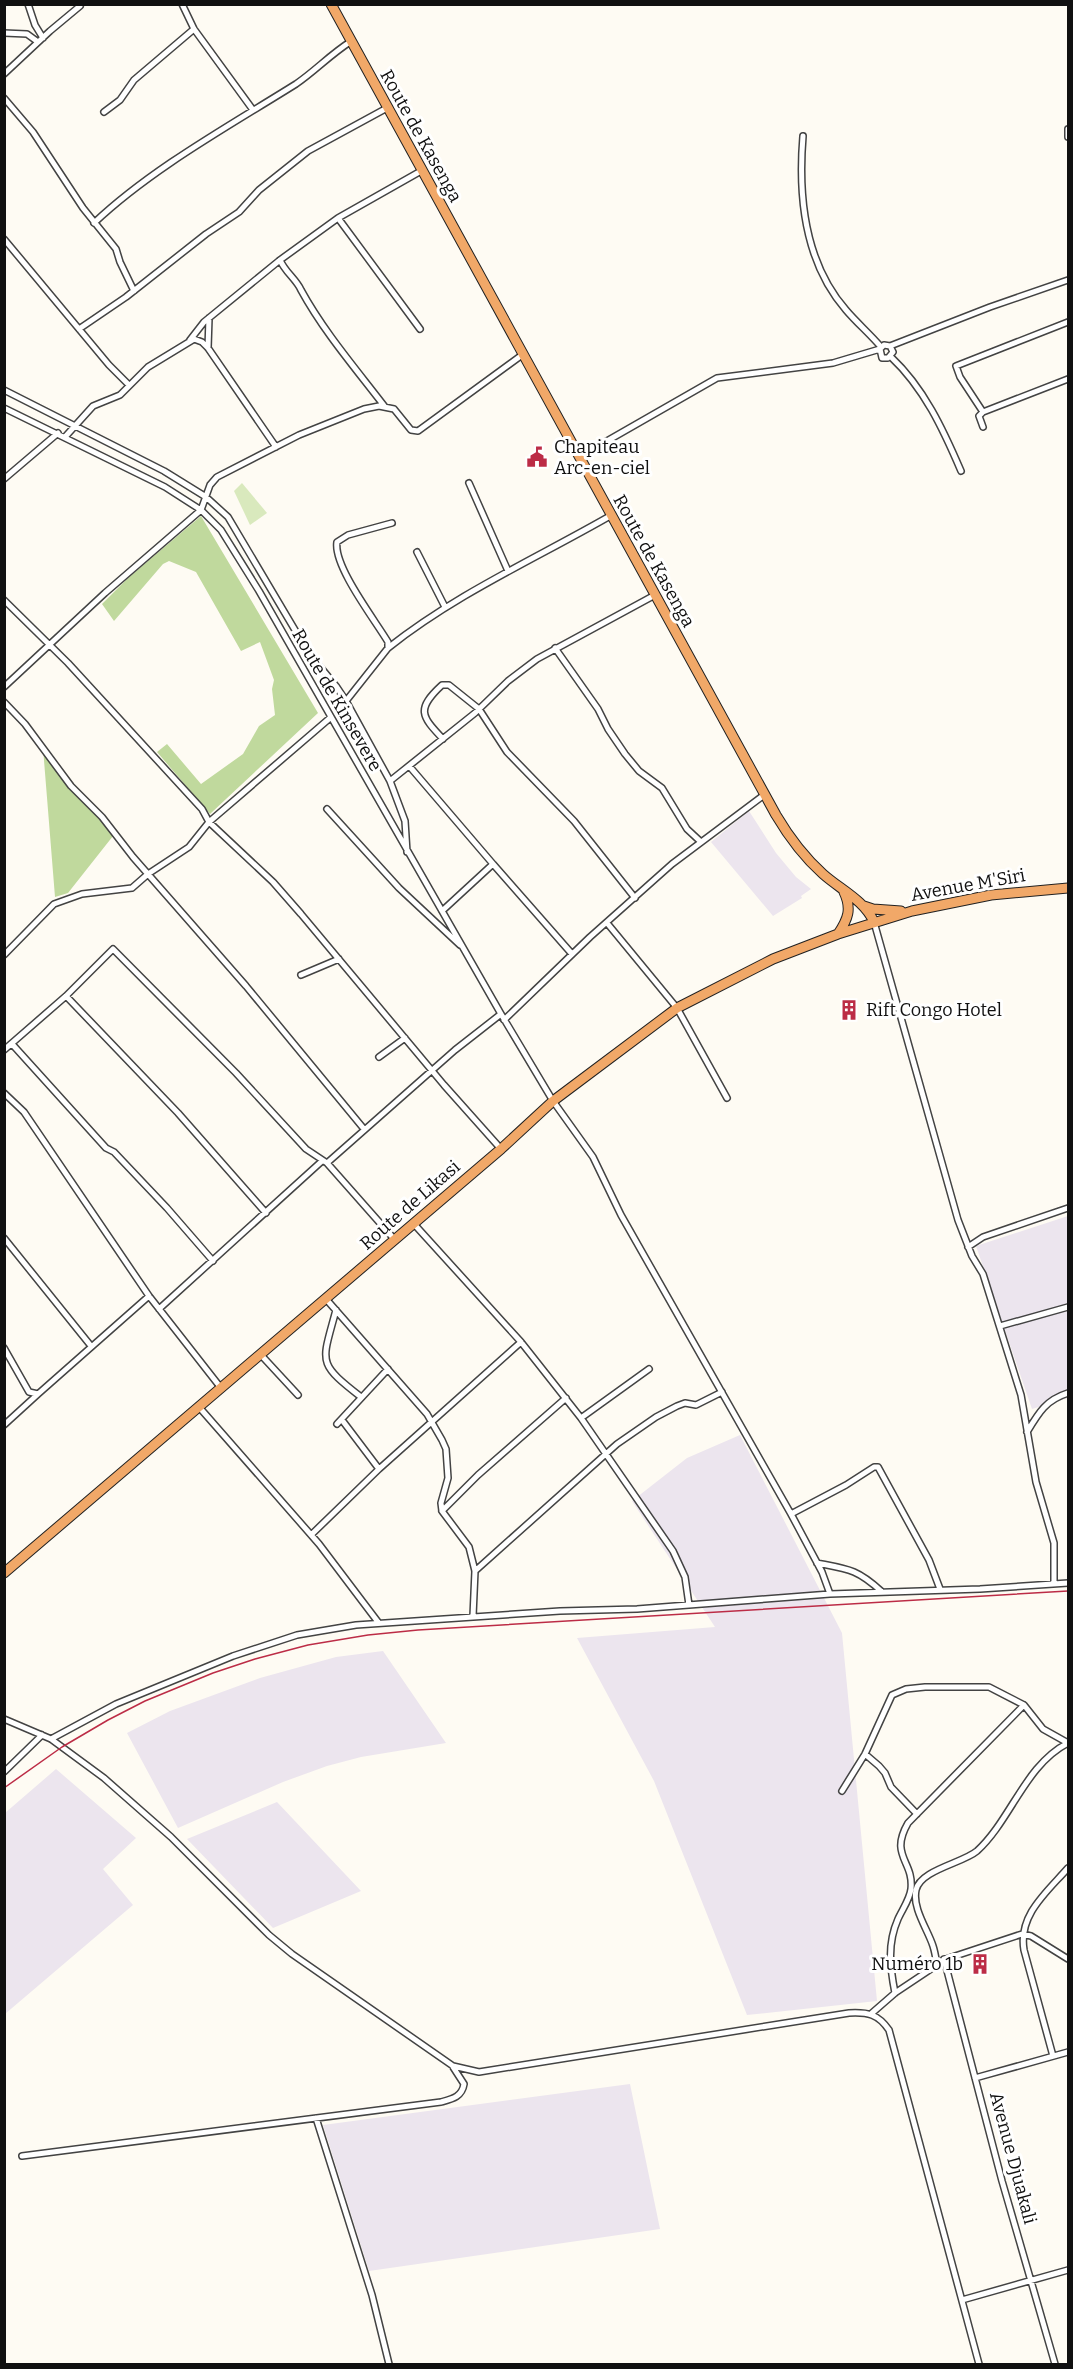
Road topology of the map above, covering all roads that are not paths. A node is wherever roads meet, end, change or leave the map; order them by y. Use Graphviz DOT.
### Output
graph roads {
  1 [pos="28,4"];
  2 [pos="182,4"];
  3 [pos="331,4"];
  4 [pos="81,5"];
  5 [pos="194,29"];
  6 [pos="4,33"];
  7 [pos="40,40"];
  8 [pos="350,42"];
  9 [pos="4,74"];
  10 [pos="4,98"];
  11 [pos="387,108"];
  12 [pos="253,110"];
  13 [pos="104,112"];
  14 [pos="1068,130"];
  15 [pos="803,136"];
  16 [pos="1068,137"];
  17 [pos="421,171"];
  18 [pos="338,219"];
  19 [pos="94,223"];
  20 [pos="4,239"];
  21 [pos="280,260"];
  22 [pos="1068,280"];
  23 [pos="134,291"];
  24 [pos="209,318"];
  25 [pos="1068,322"];
  26 [pos="79,329"];
  27 [pos="420,329"];
  28 [pos="190,340"];
  29 [pos="890,346"];
  30 [pos="208,348"];
  31 [pos="880,348"];
  32 [pos="522,355"];
  33 [pos="891,357"];
  34 [pos="1068,379"];
  35 [pos="129,385"];
  36 [pos="4,390"];
  37 [pos="385,407"];
  38 [pos="4,408"];
  39 [pos="983,412"];
  40 [pos="74,426"];
  41 [pos="983,427"];
  42 [pos="58,434"];
  43 [pos="65,437"];
  44 [pos="276,447"];
  45 [pos="578,458"];
  46 [pos="961,471"];
  47 [pos="4,479"];
  48 [pos="469,483"];
  49 [pos="206,497"];
  50 [pos="201,510"];
  51 [pos="610,516"];
  52 [pos="392,523"];
  53 [pos="417,552"];
  54 [pos="508,571"];
  55 [pos="655,595"];
  56 [pos="4,600"];
  57 [pos="445,607"];
  58 [pos="51,645"];
  59 [pos="388,648"];
  60 [pos="555,648"];
  61 [pos="4,687"];
  62 [pos="346,701"];
  63 [pos="4,702"];
  64 [pos="478,709"];
  65 [pos="330,718"];
  66 [pos="443,739"];
  67 [pos="410,767"];
  68 [pos="390,782"];
  69 [pos="764,795"];
  70 [pos="327,809"];
  71 [pos="210,822"];
  72 [pos="701,842"];
  73 [pos="407,853"];
  74 [pos="492,864"];
  75 [pos="148,874"];
  76 [pos="1068,888"];
  77 [pos="843,890"];
  78 [pos="635,897"];
  79 [pos="863,905"];
  80 [pos="442,911"];
  81 [pos="912,911"];
  82 [pos="874,922"];
  83 [pos="607,923"];
  84 [pos="838,934"];
  85 [pos="463,947"];
  86 [pos="572,954"];
  87 [pos="4,955"];
  88 [pos="339,959"];
  89 [pos="301,975"];
  90 [pos="66,996"];
  91 [pos="676,1008"];
  92 [pos="502,1017"];
  93 [pos="405,1038"];
  94 [pos="12,1044"];
  95 [pos="4,1050"];
  96 [pos="379,1057"];
  97 [pos="433,1070"];
  98 [pos="4,1093"];
  99 [pos="727,1098"];
  100 [pos="553,1101"];
  101 [pos="364,1129"];
  102 [pos="501,1149"];
  103 [pos="324,1162"];
  104 [pos="1068,1208"];
  105 [pos="266,1213"];
  106 [pos="414,1224"];
  107 [pos="4,1238"];
  108 [pos="394,1240"];
  109 [pos="968,1247"];
  110 [pos="213,1261"];
  111 [pos="149,1296"];
  112 [pos="326,1299"];
  113 [pos="1068,1307"];
  114 [pos="159,1309"];
  115 [pos="336,1310"];
  116 [pos="1000,1326"];
  117 [pos="521,1342"];
  118 [pos="91,1346"];
  119 [pos="4,1348"];
  120 [pos="261,1355"];
  121 [pos="388,1369"];
  122 [pos="649,1369"];
  123 [pos="222,1388"];
  124 [pos="722,1392"];
  125 [pos="1068,1393"];
  126 [pos="38,1394"];
  127 [pos="298,1395"];
  128 [pos="361,1397"];
  129 [pos="566,1398"];
  130 [pos="199,1407"];
  131 [pos="582,1418"];
  132 [pos="432,1423"];
  133 [pos="4,1425"];
  134 [pos="1027,1432"];
  135 [pos="606,1454"];
  136 [pos="379,1469"];
  137 [pos="442,1511"];
  138 [pos="791,1514"];
  139 [pos="311,1535"];
  140 [pos="818,1563"];
  141 [pos="475,1571"];
  142 [pos="4,1574"];
  143 [pos="1068,1583"];
  144 [pos="1054,1584"];
  145 [pos="940,1589"];
  146 [pos="881,1591"];
  147 [pos="830,1593"];
  148 [pos="689,1605"];
  149 [pos="473,1616"];
  150 [pos="378,1622"];
  151 [pos="1024,1705"];
  152 [pos="4,1719"];
  153 [pos="42,1735"];
  154 [pos="51,1740"];
  155 [pos="1068,1743"];
  156 [pos="865,1754"];
  157 [pos="4,1772"];
  158 [pos="842,1791"];
  159 [pos="917,1814"];
  160 [pos="1068,1868"];
  161 [pos="913,1890"];
  162 [pos="1022,1934"];
  163 [pos="944,1959"];
  164 [pos="1068,1959"];
  165 [pos="937,1965"];
  166 [pos="895,1993"];
  167 [pos="872,2013"];
  168 [pos="1068,2052"];
  169 [pos="1053,2056"];
  170 [pos="453,2066"];
  171 [pos="975,2078"];
  172 [pos="316,2118"];
  173 [pos="22,2156"];
  174 [pos="1068,2270"];
  175 [pos="1032,2280"];
  176 [pos="962,2300"];
  177 [pos="389,2364"];
  178 [pos="979,2364"];
  179 [pos="1055,2364"];
  1 -- 7 [label="street"];
  2 -- 5 [label="street"];
  3 -- 8 [label="highway, Route de Kasenga"];
  4 -- 7 [label="street"];
  5 -- 12 [label="street"];
  5 -- 13 [label="street"];
  6 -- 7 [label="street"];
  7 -- 9 [label="street"];
  8 -- 11 [label="highway, Route de Kasenga"];
  8 -- 12 [label="street"];
  10 -- 19 [label="street"];
  11 -- 17 [label="highway, Route de Kasenga"];
  11 -- 23 [label="street"];
  12 -- 19 [label="street"];
  14 -- 16 [label="street"];
  15 -- 31 [label="street"];
  17 -- 18 [label="street"];
  17 -- 32 [label="highway, Route de Kasenga"];
  18 -- 21 [label="street"];
  18 -- 27 [label="street"];
  19 -- 23 [label="street"];
  20 -- 26 [label="street"];
  21 -- 24 [label="street"];
  21 -- 37 [label="street"];
  22 -- 29 [label="street"];
  23 -- 26 [label="street"];
  24 -- 28 [label="street"];
  24 -- 30 [label="street"];
  25 -- 39 [label="street"];
  26 -- 35 [label="street"];
  28 -- 30 [label="street"];
  28 -- 35 [label="street"];
  29 -- 31 [label="street"];
  29 -- 33 [label="street"];
  30 -- 44 [label="street"];
  31 -- 33 [label="street"];
  31 -- 45 [label="street"];
  32 -- 37 [label="street"];
  32 -- 45 [label="highway, Route de Kasenga"];
  33 -- 46 [label="street"];
  34 -- 39 [label="street"];
  35 -- 40 [label="street"];
  36 -- 40 [label="street"];
  37 -- 44 [label="street"];
  38 -- 42 [label="street, Route de Kinsevere"];
  39 -- 41 [label="street"];
  40 -- 43 [label="street"];
  40 -- 49 [label="street"];
  42 -- 43 [label="street, Route de Kinsevere"];
  42 -- 47 [label="street"];
  43 -- 50 [label="street, Route de Kinsevere"];
  44 -- 49 [label="street"];
  45 -- 51 [label="highway, Route de Kasenga"];
  48 -- 54 [label="street"];
  49 -- 50 [label="street"];
  49 -- 62 [label="street"];
  50 -- 58 [label="street"];
  50 -- 65 [label="street, Route de Kinsevere"];
  51 -- 54 [label="street"];
  51 -- 55 [label="highway, Route de Kasenga"];
  52 -- 59 [label="street"];
  53 -- 57 [label="street"];
  54 -- 57 [label="street"];
  55 -- 60 [label="street"];
  55 -- 69 [label="highway, Route de Kasenga"];
  56 -- 58 [label="street"];
  57 -- 59 [label="street"];
  58 -- 61 [label="street"];
  58 -- 71 [label="street"];
  59 -- 62 [label="street"];
  60 -- 64 [label="street"];
  60 -- 72 [label="street"];
  62 -- 68 [label="street"];
  63 -- 75 [label="street"];
  64 -- 66 [label="street"];
  64 -- 66 [label="street"];
  64 -- 78 [label="street"];
  65 -- 71 [label="street"];
  65 -- 73 [label="street, Route de Kinsevere"];
  66 -- 67 [label="street"];
  67 -- 68 [label="street"];
  67 -- 74 [label="street"];
  68 -- 73 [label="street"];
  69 -- 72 [label="street"];
  69 -- 77 [label="highway, Route de Kasenga"];
  70 -- 85 [label="street"];
  71 -- 75 [label="street"];
  71 -- 88 [label="street"];
  72 -- 78 [label="street"];
  73 -- 80 [label="street, Route de Kinsevere"];
  74 -- 80 [label="street"];
  74 -- 86 [label="street"];
  75 -- 87 [label="street"];
  75 -- 101 [label="street"];
  76 -- 81 [label="highway, Avenue M'Siri"];
  77 -- 79 [label="highway, Route de Kasenga"];
  77 -- 84 [label="highway"];
  78 -- 83 [label="street"];
  79 -- 81 [label="highway"];
  79 -- 82 [label="highway, Route de Kasenga"];
  80 -- 85 [label="street, Route de Kinsevere"];
  81 -- 82 [label="highway, Avenue M'Siri"];
  82 -- 84 [label="highway, Route de Likasi"];
  82 -- 109 [label="street"];
  83 -- 86 [label="street"];
  83 -- 91 [label="street"];
  84 -- 91 [label="highway, Route de Likasi"];
  85 -- 92 [label="street, Route de Kinsevere"];
  86 -- 92 [label="street"];
  88 -- 89 [label="street"];
  88 -- 93 [label="street"];
  90 -- 94 [label="street"];
  90 -- 103 [label="street"];
  90 -- 105 [label="street"];
  91 -- 99 [label="street"];
  91 -- 100 [label="highway, Route de Likasi"];
  92 -- 97 [label="street"];
  92 -- 100 [label="street, Route de Kinsevere"];
  93 -- 96 [label="street"];
  93 -- 97 [label="street"];
  94 -- 95 [label="street"];
  94 -- 110 [label="street"];
  97 -- 101 [label="street"];
  97 -- 102 [label="street"];
  98 -- 111 [label="street"];
  100 -- 102 [label="highway, Route de Likasi"];
  100 -- 124 [label="street, Route de Kinsevere"];
  101 -- 103 [label="street"];
  102 -- 106 [label="highway, Route de Likasi"];
  103 -- 105 [label="street"];
  103 -- 108 [label="street"];
  104 -- 109 [label="street"];
  105 -- 110 [label="street"];
  106 -- 108 [label="highway, Route de Likasi"];
  106 -- 117 [label="street"];
  107 -- 118 [label="street"];
  108 -- 112 [label="highway, Route de Likasi"];
  109 -- 116 [label="street"];
  110 -- 114 [label="street"];
  111 -- 114 [label="street"];
  111 -- 118 [label="street"];
  112 -- 115 [label="street"];
  112 -- 120 [label="highway, Route de Likasi"];
  113 -- 116 [label="street"];
  114 -- 123 [label="street"];
  115 -- 121 [label="street"];
  115 -- 128 [label="street"];
  116 -- 134 [label="street"];
  117 -- 129 [label="street"];
  117 -- 132 [label="street"];
  118 -- 126 [label="street"];
  119 -- 126 [label="street"];
  120 -- 123 [label="highway, Route de Likasi"];
  120 -- 127 [label="street"];
  121 -- 128 [label="street"];
  121 -- 132 [label="street"];
  122 -- 131 [label="street"];
  123 -- 130 [label="highway, Route de Likasi"];
  124 -- 135 [label="street"];
  124 -- 138 [label="street, Route de Kinsevere"];
  125 -- 134 [label="street"];
  126 -- 133 [label="street"];
  128 -- 136 [label="street"];
  129 -- 131 [label="street"];
  129 -- 137 [label="street"];
  130 -- 139 [label="street"];
  130 -- 142 [label="highway, Route de Likasi"];
  131 -- 135 [label="street"];
  132 -- 136 [label="street"];
  132 -- 137 [label="street"];
  134 -- 144 [label="street"];
  135 -- 141 [label="street"];
  135 -- 148 [label="street"];
  136 -- 139 [label="street"];
  137 -- 141 [label="street"];
  138 -- 140 [label="street, Route de Kinsevere"];
  138 -- 145 [label="street"];
  139 -- 150 [label="street"];
  140 -- 146 [label="street"];
  140 -- 147 [label="street, Route de Kinsevere"];
  141 -- 149 [label="street"];
  143 -- 144 [label="street"];
  144 -- 145 [label="street"];
  145 -- 146 [label="street"];
  146 -- 147 [label="street"];
  147 -- 148 [label="street"];
  148 -- 149 [label="street"];
  149 -- 150 [label="street"];
  150 -- 154 [label="street"];
  151 -- 155 [label="street"];
  151 -- 156 [label="street"];
  151 -- 159 [label="street"];
  152 -- 153 [label="street"];
  153 -- 154 [label="street"];
  153 -- 157 [label="street"];
  154 -- 170 [label="street"];
  155 -- 161 [label="street"];
  156 -- 158 [label="street"];
  156 -- 159 [label="street"];
  159 -- 161 [label="street"];
  160 -- 162 [label="street"];
  161 -- 165 [label="street"];
  161 -- 166 [label="street"];
  162 -- 163 [label="street"];
  162 -- 164 [label="street"];
  162 -- 169 [label="street"];
  163 -- 165 [label="street"];
  163 -- 171 [label="street, Avenue Djuakali"];
  165 -- 166 [label="street"];
  166 -- 167 [label="street"];
  167 -- 170 [label="street"];
  167 -- 176 [label="street"];
  168 -- 169 [label="street"];
  169 -- 171 [label="street"];
  170 -- 172 [label="street"];
  171 -- 175 [label="street, Avenue Djuakali"];
  172 -- 173 [label="street"];
  172 -- 177 [label="street"];
  174 -- 175 [label="street"];
  175 -- 176 [label="street"];
  175 -- 179 [label="street, Avenue Djuakali"];
  176 -- 178 [label="street"];
}
